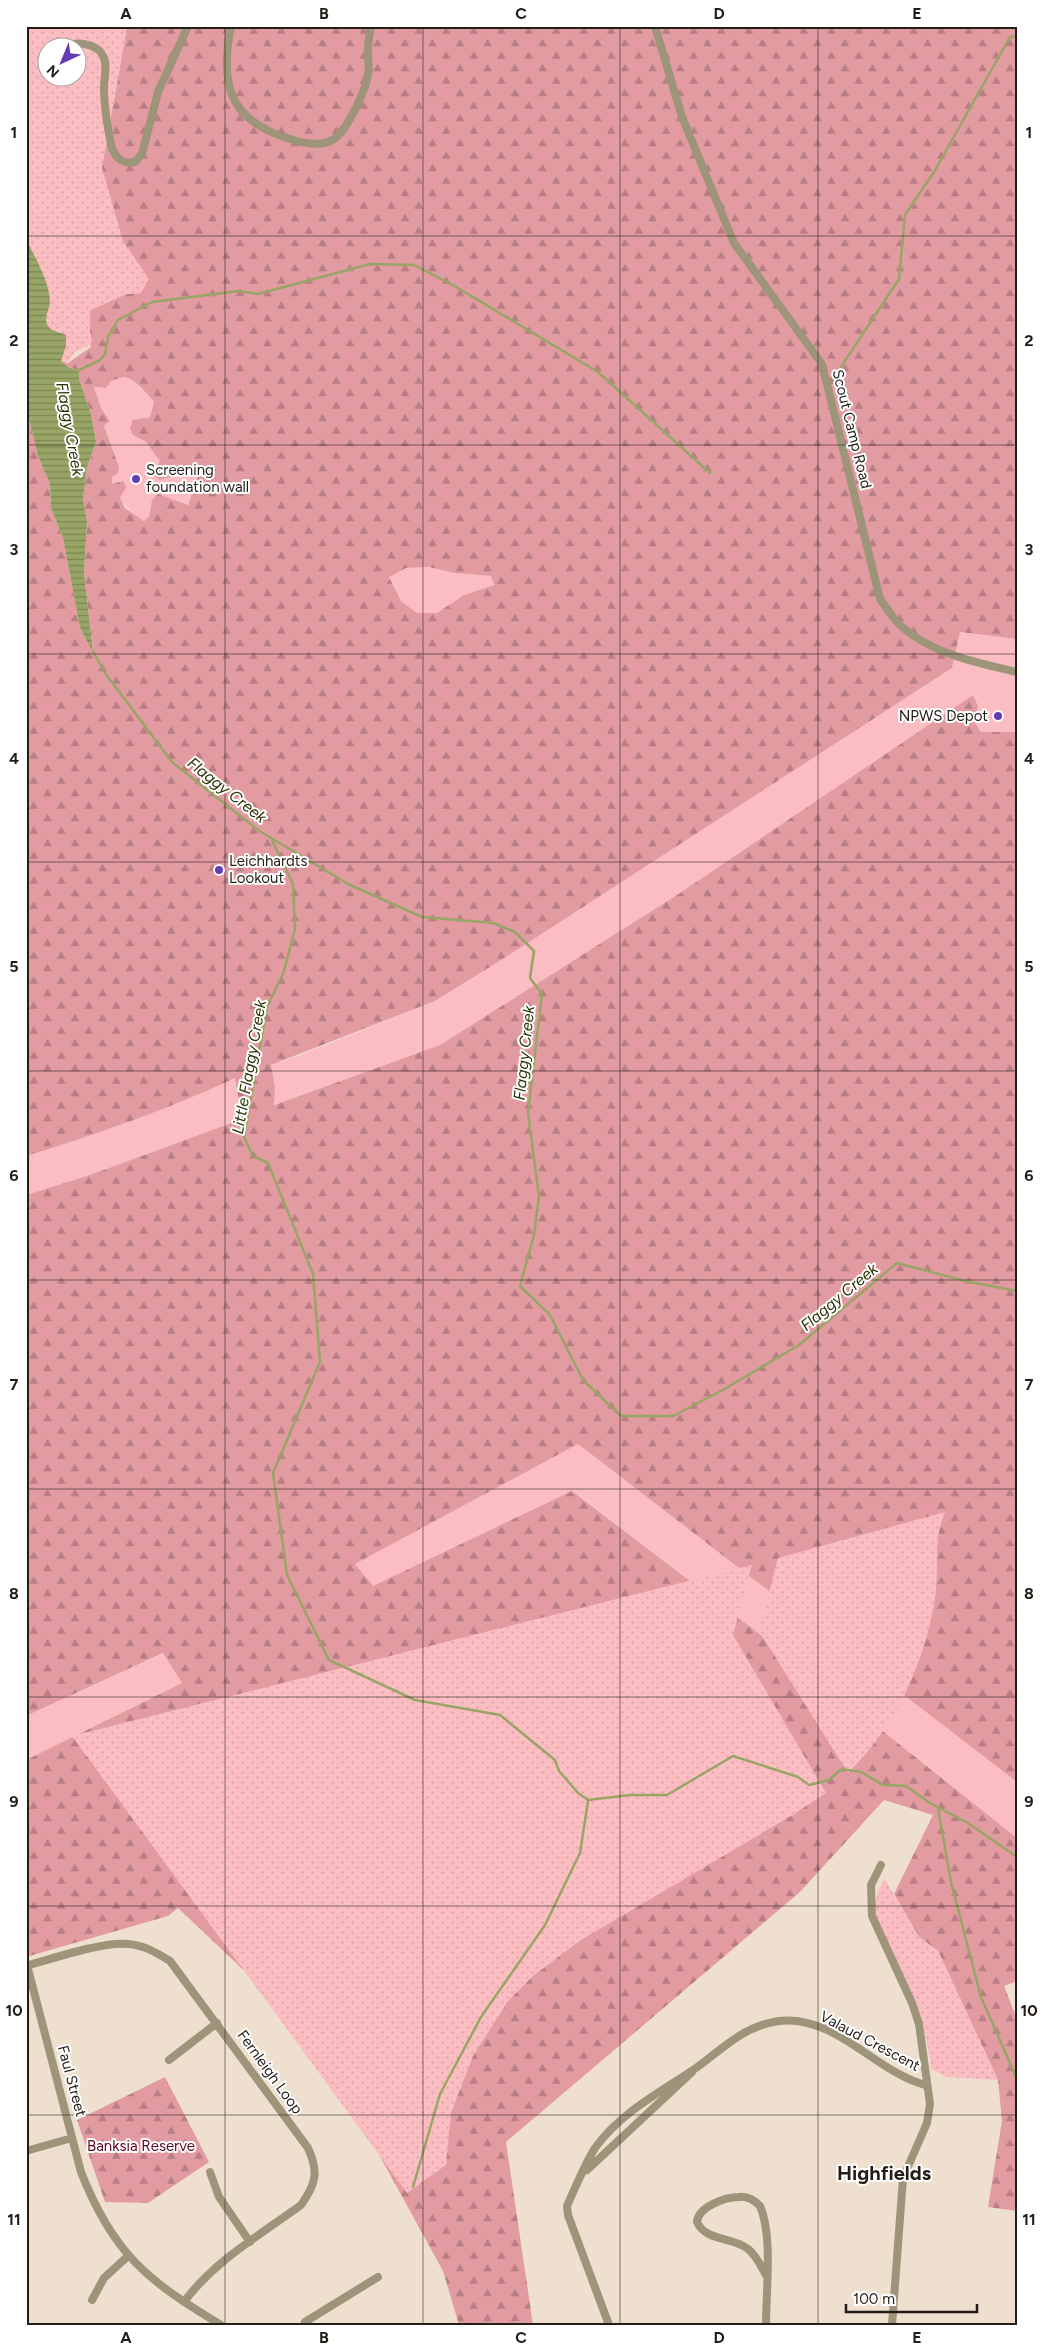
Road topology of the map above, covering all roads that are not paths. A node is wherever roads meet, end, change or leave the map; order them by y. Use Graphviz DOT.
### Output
graph roads {
  1 [pos="188,26"];
  2 [pos="231,26"];
  3 [pos="371,26"];
  4 [pos="655,26"];
  5 [pos="88,45"];
  6 [pos="1017,672"];
  7 [pos="881,1865"];
  8 [pos="27,1966"];
  9 [pos="217,2023"];
  10 [pos="169,2060"];
  11 [pos="694,2069"];
  12 [pos="925,2085"];
  13 [pos="72,2138"];
  14 [pos="26,2152"];
  15 [pos="210,2172"];
  16 [pos="584,2173"];
  17 [pos="250,2242"];
  18 [pos="128,2256"];
  19 [pos="766,2275"];
  20 [pos="378,2277"];
  21 [pos="92,2300"];
  22 [pos="184,2302"];
  23 [pos="221,2325"];
  24 [pos="304,2325"];
  25 [pos="609,2325"];
  26 [pos="766,2325"];
  27 [pos="892,2325"];
  1 -- 5 [label="street"];
  2 -- 3 [label="street"];
  4 -- 6 [label="street, Scout Camp Road"];
  7 -- 12 [label="street"];
  8 -- 9 [label="street, Fernleigh Loop"];
  8 -- 13 [label="street, Faul Street"];
  9 -- 10 [label="street"];
  9 -- 17 [label="street, Fernleigh Loop"];
  11 -- 12 [label="street, Valaud Crescent"];
  11 -- 16 [label="street, Valaud Crescent"];
  11 -- 16 [label="street, Valaud Crescent"];
  12 -- 27 [label="street"];
  13 -- 14 [label="street"];
  13 -- 18 [label="street, Faul Street"];
  15 -- 17 [label="street"];
  16 -- 25 [label="street, Valaud Crescent"];
  17 -- 22 [label="street, Fernleigh Loop"];
  18 -- 21 [label="street"];
  18 -- 22 [label="street, Faul Street"];
  19 -- 19 [label="street"];
  19 -- 26 [label="street"];
  20 -- 24 [label="street"];
  22 -- 23 [label="street, Faul Street"];
}
